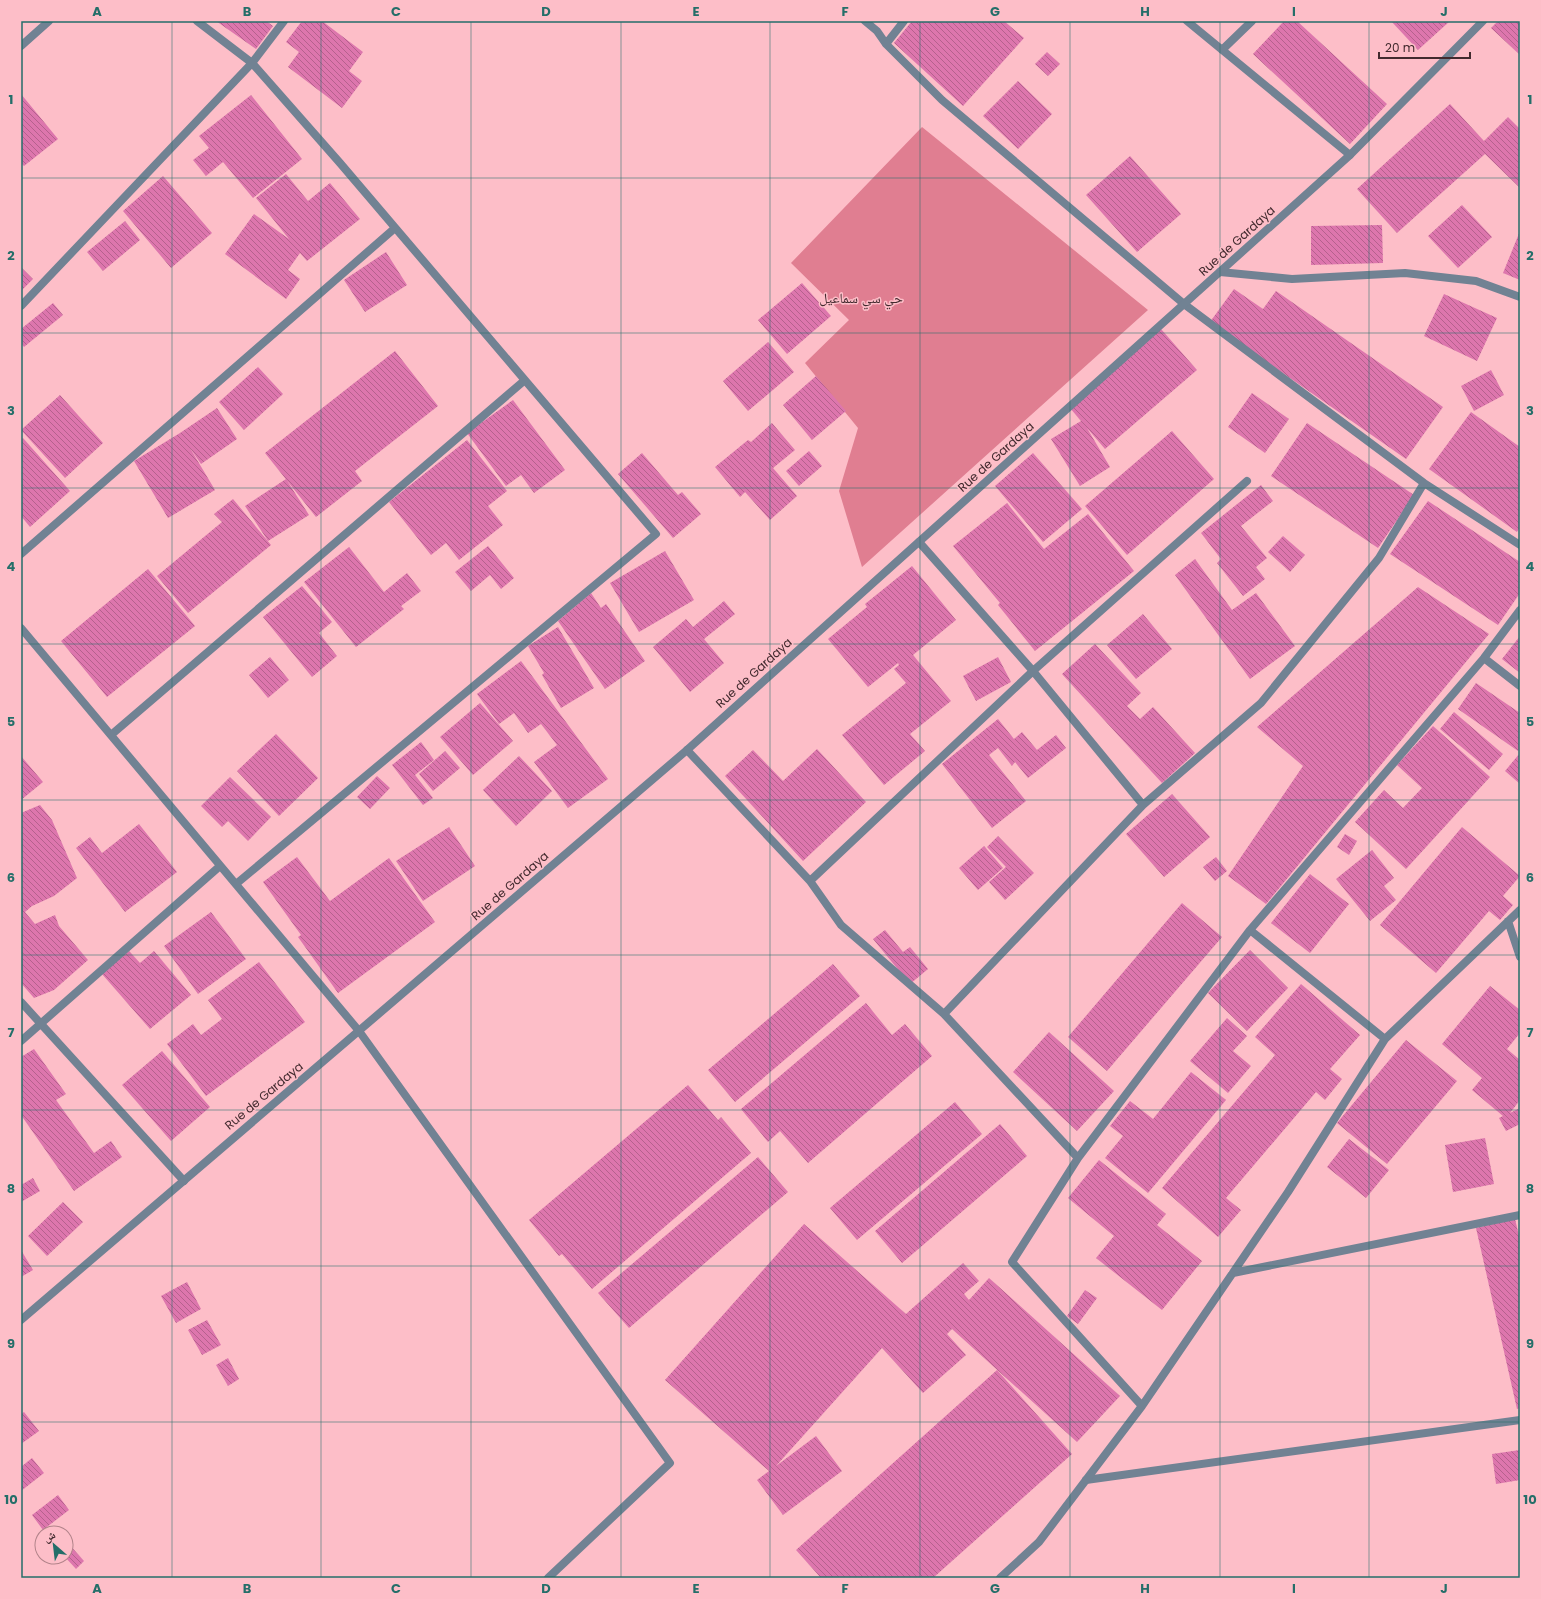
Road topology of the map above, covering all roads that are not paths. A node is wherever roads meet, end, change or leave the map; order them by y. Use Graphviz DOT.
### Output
graph roads {
  1 [pos="49,21"];
  2 [pos="197,21"];
  3 [pos="284,21"];
  4 [pos="865,21"];
  5 [pos="904,21"];
  6 [pos="1187,21"];
  7 [pos="1252,21"];
  8 [pos="1483,21"];
  9 [pos="886,44"];
  10 [pos="21,46"];
  11 [pos="1222,50"];
  12 [pos="252,63"];
  13 [pos="1350,155"];
  14 [pos="395,228"];
  15 [pos="1220,272"];
  16 [pos="1520,297"];
  17 [pos="1184,304"];
  18 [pos="21,306"];
  19 [pos="525,380"];
  20 [pos="1247,481"];
  21 [pos="1424,483"];
  22 [pos="919,542"];
  23 [pos="1520,545"];
  24 [pos="21,554"];
  25 [pos="1520,610"];
  26 [pos="21,628"];
  27 [pos="1484,658"];
  28 [pos="1033,672"];
  29 [pos="1520,686"];
  30 [pos="111,735"];
  31 [pos="687,750"];
  32 [pos="1143,805"];
  33 [pos="220,866"];
  34 [pos="810,881"];
  35 [pos="236,884"];
  36 [pos="1520,910"];
  37 [pos="1508,921"];
  38 [pos="1250,930"];
  39 [pos="1520,957"];
  40 [pos="21,1002"];
  41 [pos="944,1014"];
  42 [pos="41,1024"];
  43 [pos="359,1031"];
  44 [pos="1385,1039"];
  45 [pos="21,1041"];
  46 [pos="1078,1158"];
  47 [pos="184,1180"];
  48 [pos="1520,1215"];
  49 [pos="1233,1273"];
  50 [pos="21,1320"];
  51 [pos="1142,1406"];
  52 [pos="1520,1420"];
  53 [pos="1086,1480"];
  54 [pos="548,1578"];
  55 [pos="1000,1578"];
  1 -- 10 [label="street"];
  2 -- 12 [label="street"];
  3 -- 12 [label="street"];
  4 -- 9 [label="street"];
  5 -- 9 [label="street"];
  6 -- 11 [label="street"];
  7 -- 11 [label="street"];
  8 -- 13 [label="street, Rue de Gardaya"];
  9 -- 17 [label="street"];
  11 -- 13 [label="street"];
  12 -- 14 [label="street"];
  12 -- 18 [label="street"];
  13 -- 15 [label="street, Rue de Gardaya"];
  14 -- 19 [label="street"];
  14 -- 24 [label="street"];
  15 -- 16 [label="street"];
  15 -- 17 [label="street, Rue de Gardaya"];
  17 -- 21 [label="street"];
  17 -- 22 [label="street, Rue de Gardaya"];
  19 -- 30 [label="street"];
  19 -- 35 [label="street"];
  20 -- 28 [label="street"];
  21 -- 23 [label="street"];
  21 -- 32 [label="street"];
  22 -- 28 [label="street"];
  22 -- 31 [label="street, Rue de Gardaya"];
  25 -- 27 [label="street"];
  26 -- 30 [label="street"];
  27 -- 29 [label="street"];
  27 -- 38 [label="street"];
  28 -- 32 [label="street"];
  28 -- 34 [label="street"];
  30 -- 33 [label="street"];
  31 -- 34 [label="street"];
  31 -- 43 [label="street, Rue de Gardaya"];
  32 -- 41 [label="street"];
  33 -- 35 [label="street"];
  33 -- 42 [label="street"];
  34 -- 41 [label="street"];
  35 -- 43 [label="street"];
  36 -- 37 [label="street"];
  37 -- 39 [label="street"];
  37 -- 44 [label="street"];
  38 -- 44 [label="street"];
  38 -- 46 [label="street"];
  40 -- 42 [label="street"];
  41 -- 46 [label="street"];
  42 -- 45 [label="street"];
  42 -- 47 [label="street"];
  43 -- 47 [label="street, Rue de Gardaya"];
  43 -- 54 [label="street"];
  44 -- 49 [label="street"];
  46 -- 51 [label="street"];
  47 -- 50 [label="street, Rue de Gardaya"];
  48 -- 49 [label="street"];
  49 -- 51 [label="street"];
  51 -- 53 [label="street"];
  52 -- 53 [label="street"];
  53 -- 55 [label="street"];
}
